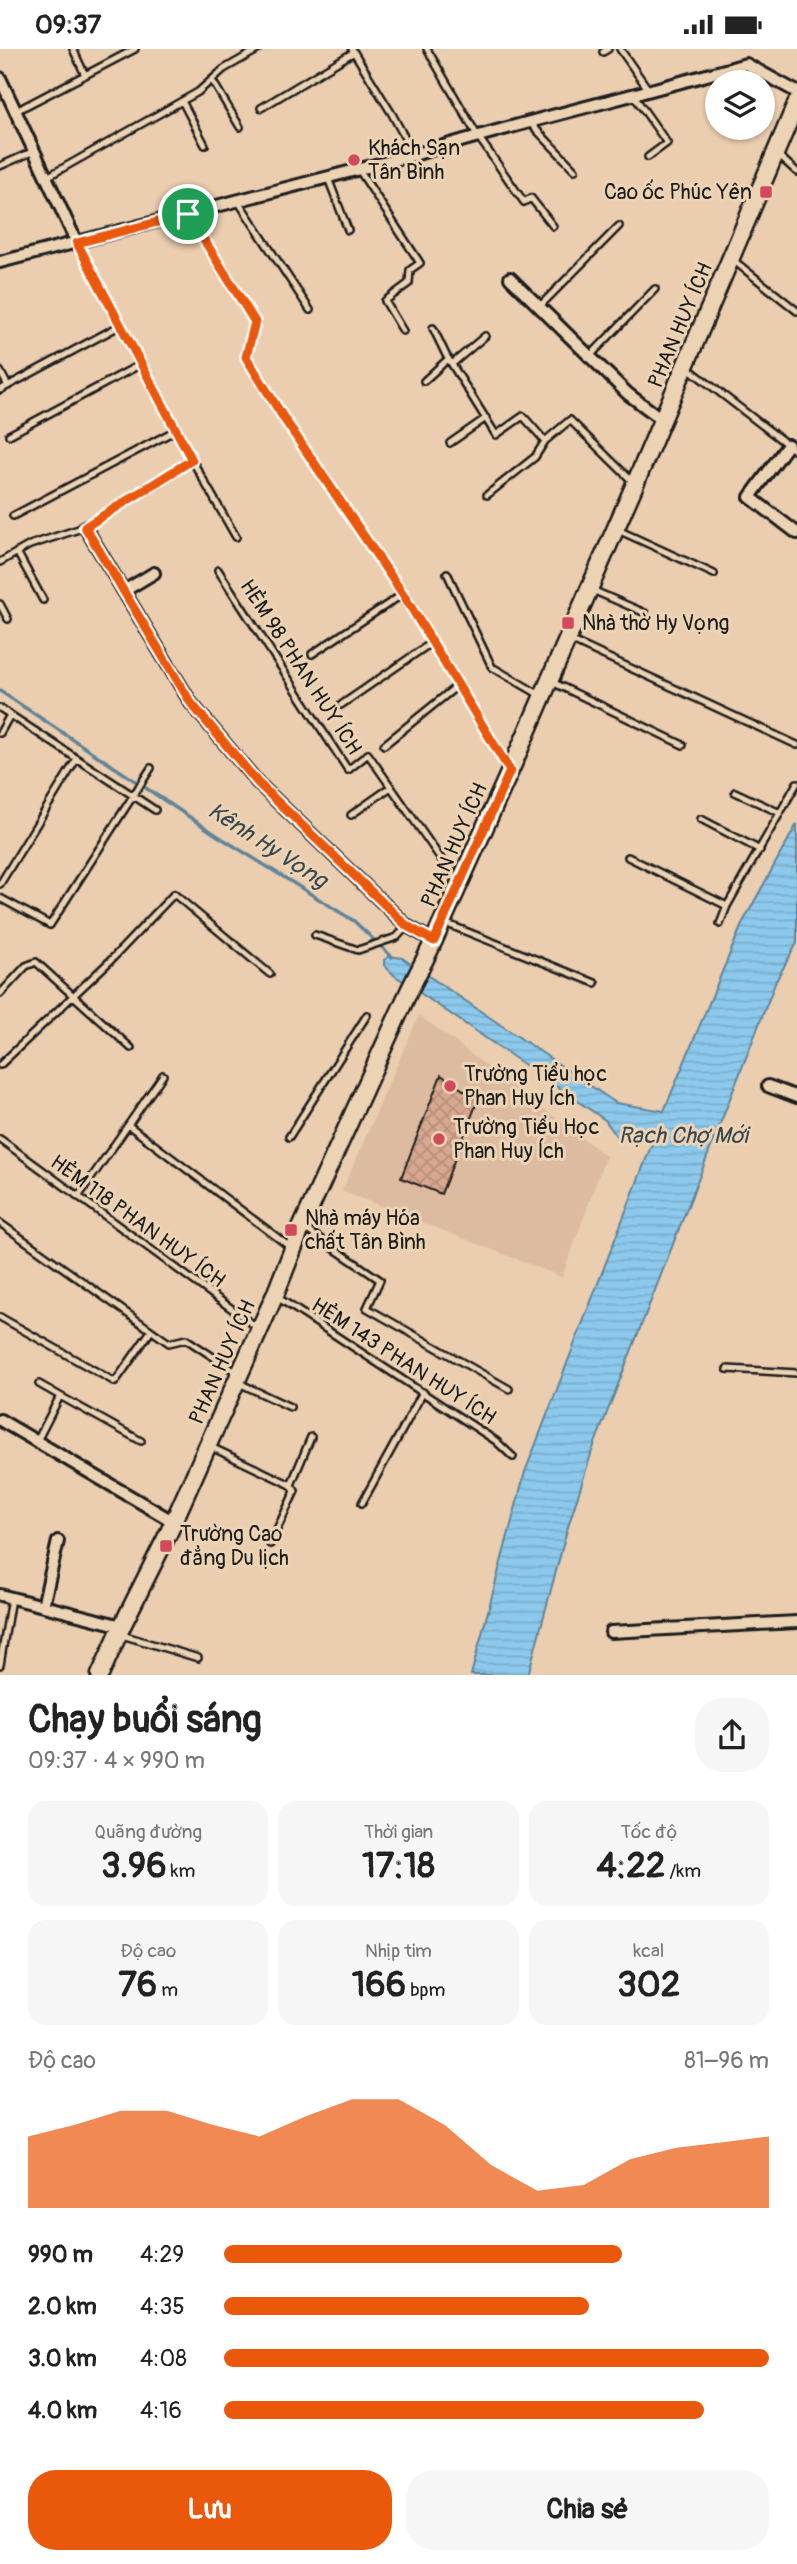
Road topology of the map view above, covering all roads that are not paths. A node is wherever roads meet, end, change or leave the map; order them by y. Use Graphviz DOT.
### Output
graph roads {
  1 [pos="73,49"];
  2 [pos="135,49"];
  3 [pos="259,49"];
  4 [pos="427,49"];
  5 [pos="620,49"];
  6 [pos="353,51"];
  7 [pos="85,75"];
  8 [pos="0,78"];
  9 [pos="212,80"];
  10 [pos="649,92"];
  11 [pos="797,92"];
  12 [pos="634,96"];
  13 [pos="182,101"];
  14 [pos="797,102"];
  15 [pos="261,108"];
  16 [pos="16,111"];
  17 [pos="530,123"];
  18 [pos="240,127"];
  19 [pos="477,135"];
  20 [pos="205,145"];
  21 [pos="34,151"];
  22 [pos="776,153"];
  23 [pos="414,155"];
  24 [pos="648,157"];
  25 [pos="0,166"];
  26 [pos="359,170"];
  27 [pos="575,170"];
  28 [pos="797,172"];
  29 [pos="47,177"];
  30 [pos="328,178"];
  31 [pos="238,201"];
  32 [pos="188,214"];
  33 [pos="552,226"];
  34 [pos="620,226"];
  35 [pos="348,230"];
  36 [pos="77,243"];
  37 [pos="731,258"];
  38 [pos="0,262"];
  39 [pos="510,278"];
  40 [pos="655,289"];
  41 [pos="539,307"];
  42 [pos="310,310"];
  43 [pos="797,311"];
  44 [pos="121,325"];
  45 [pos="433,328"];
  46 [pos="403,331"];
  47 [pos="485,335"];
  48 [pos="590,356"];
  49 [pos="450,362"];
  50 [pos="141,364"];
  51 [pos="685,366"];
  52 [pos="0,371"];
  53 [pos="424,381"];
  54 [pos="8,386"];
  55 [pos="0,390"];
  56 [pos="486,418"];
  57 [pos="663,420"];
  58 [pos="176,430"];
  59 [pos="9,435"];
  60 [pos="545,441"];
  61 [pos="450,443"];
  62 [pos="793,448"];
  63 [pos="192,460"];
  64 [pos="635,484"];
  65 [pos="487,495"];
  66 [pos="13,516"];
  67 [pos="85,527"];
  68 [pos="615,529"];
  69 [pos="797,533"];
  70 [pos="236,537"];
  71 [pos="17,552"];
  72 [pos="0,562"];
  73 [pos="218,570"];
  74 [pos="154,573"];
  75 [pos="447,573"];
  76 [pos="713,574"];
  77 [pos="590,588"];
  78 [pos="124,591"];
  79 [pos="403,594"];
  80 [pos="43,600"];
  81 [pos="0,604"];
  82 [pos="645,613"];
  83 [pos="8,619"];
  84 [pos="567,639"];
  85 [pos="431,643"];
  86 [pos="312,655"];
  87 [pos="457,686"];
  88 [pos="546,688"];
  89 [pos="341,705"];
  90 [pos="0,708"];
  91 [pos="10,715"];
  92 [pos="0,733"];
  93 [pos="384,745"];
  94 [pos="683,745"];
  95 [pos="797,745"];
  96 [pos="76,760"];
  97 [pos="151,768"];
  98 [pos="510,771"];
  99 [pos="797,783"];
  100 [pos="391,787"];
  101 [pos="735,792"];
  102 [pos="133,795"];
  103 [pos="155,810"];
  104 [pos="780,813"];
  105 [pos="351,815"];
  106 [pos="701,819"];
  107 [pos="760,850"];
  108 [pos="628,857"];
  109 [pos="0,884"];
  110 [pos="459,885"];
  111 [pos="0,898"];
  112 [pos="727,906"];
  113 [pos="442,922"];
  114 [pos="720,925"];
  115 [pos="407,926"];
  116 [pos="315,935"];
  117 [pos="432,945"];
  118 [pos="270,974"];
  119 [pos="595,983"];
  120 [pos="0,994"];
  121 [pos="73,996"];
  122 [pos="367,1015"];
  123 [pos="131,1048"];
  124 [pos="0,1065"];
  125 [pos="163,1075"];
  126 [pos="768,1086"];
  127 [pos="797,1097"];
  128 [pos="128,1125"];
  129 [pos="289,1137"];
  130 [pos="0,1139"];
  131 [pos="78,1197"];
  132 [pos="0,1223"];
  133 [pos="302,1227"];
  134 [pos="293,1249"];
  135 [pos="275,1295"];
  136 [pos="0,1317"];
  137 [pos="258,1328"];
  138 [pos="151,1331"];
  139 [pos="727,1369"];
  140 [pos="797,1373"];
  141 [pos="237,1378"];
  142 [pos="39,1384"];
  143 [pos="509,1389"];
  144 [pos="423,1392"];
  145 [pos="60,1396"];
  146 [pos="290,1407"];
  147 [pos="0,1420"];
  148 [pos="311,1437"];
  149 [pos="37,1441"];
  150 [pos="141,1441"];
  151 [pos="208,1446"];
  152 [pos="513,1457"];
  153 [pos="291,1485"];
  154 [pos="362,1503"];
  155 [pos="174,1522"];
  156 [pos="58,1541"];
  157 [pos="270,1544"];
  158 [pos="5,1597"];
  159 [pos="43,1606"];
  160 [pos="797,1622"];
  161 [pos="120,1630"];
  162 [pos="611,1632"];
  163 [pos="198,1657"];
  164 [pos="0,1665"];
  165 [pos="100,1675"];
  1 -- 7 [label="lane"];
  2 -- 7 [label="lane"];
  3 -- 9 [label="lane"];
  4 -- 19 [label="lane"];
  5 -- 10 [label="lane"];
  6 -- 15 [label="lane"];
  6 -- 23 [label="lane"];
  7 -- 16 [label="lane"];
  8 -- 16 [label="street"];
  9 -- 13 [label="lane"];
  9 -- 18 [label="lane"];
  10 -- 11 [label="street"];
  10 -- 12 [label="street"];
  12 -- 17 [label="street"];
  12 -- 24 [label="lane"];
  13 -- 20 [label="lane"];
  13 -- 29 [label="lane"];
  14 -- 22 [label="main road, PHAN HUY ÍCH"];
  16 -- 21 [label="street"];
  17 -- 19 [label="street"];
  17 -- 27 [label="lane"];
  19 -- 23 [label="street"];
  19 -- 33 [label="lane"];
  21 -- 25 [label="lane"];
  21 -- 29 [label="street"];
  22 -- 28 [label="lane"];
  22 -- 37 [label="main road, PHAN HUY ÍCH"];
  23 -- 26 [label="street"];
  26 -- 30 [label="street"];
  26 -- 46 [label="lane"];
  29 -- 36 [label="street"];
  30 -- 31 [label="street"];
  30 -- 35 [label="lane"];
  31 -- 32 [label="street"];
  31 -- 42 [label="lane"];
  32 -- 36 [label="street"];
  32 -- 79 [label="lane"];
  34 -- 41 [label="lane"];
  36 -- 38 [label="street"];
  36 -- 44 [label="lane"];
  37 -- 43 [label="lane"];
  37 -- 51 [label="main road, PHAN HUY ÍCH"];
  39 -- 41 [label="street"];
  40 -- 48 [label="lane"];
  41 -- 48 [label="street"];
  44 -- 50 [label="lane"];
  44 -- 54 [label="lane"];
  45 -- 49 [label="lane"];
  47 -- 49 [label="lane"];
  48 -- 57 [label="street"];
  49 -- 53 [label="lane"];
  49 -- 56 [label="lane"];
  50 -- 58 [label="lane"];
  50 -- 59 [label="lane"];
  51 -- 57 [label="main road, PHAN HUY ÍCH"];
  51 -- 62 [label="lane"];
  52 -- 54 [label="lane"];
  54 -- 55 [label="lane"];
  56 -- 60 [label="lane"];
  56 -- 61 [label="lane"];
  57 -- 64 [label="main road, PHAN HUY ÍCH"];
  58 -- 63 [label="lane"];
  58 -- 66 [label="lane"];
  60 -- 64 [label="lane"];
  60 -- 65 [label="lane"];
  62 -- 69 [label="street"];
  63 -- 67 [label="lane"];
  63 -- 70 [label="lane"];
  64 -- 68 [label="main road, PHAN HUY ÍCH"];
  67 -- 71 [label="lane"];
  67 -- 78 [label="street"];
  68 -- 76 [label="lane"];
  68 -- 77 [label="main road, PHAN HUY ÍCH"];
  71 -- 72 [label="lane"];
  71 -- 80 [label="lane"];
  73 -- 100 [label="lane, HẺM 98 PHAN HUY ÍCH"];
  74 -- 78 [label="street"];
  75 -- 88 [label="lane"];
  77 -- 82 [label="lane"];
  77 -- 84 [label="main road, PHAN HUY ÍCH"];
  78 -- 115 [label="street"];
  79 -- 85 [label="lane"];
  79 -- 86 [label="lane"];
  81 -- 83 [label="lane"];
  84 -- 88 [label="main road, PHAN HUY ÍCH"];
  84 -- 95 [label="lane"];
  85 -- 87 [label="lane"];
  85 -- 89 [label="lane"];
  87 -- 93 [label="lane"];
  87 -- 98 [label="lane"];
  88 -- 94 [label="lane"];
  88 -- 98 [label="main road, PHAN HUY ÍCH"];
  90 -- 91 [label="lane"];
  91 -- 92 [label="lane"];
  91 -- 96 [label="lane"];
  96 -- 102 [label="lane"];
  96 -- 109 [label="lane"];
  97 -- 102 [label="lane"];
  98 -- 110 [label="main road, PHAN HUY ÍCH"];
  99 -- 104 [label="lane"];
  100 -- 105 [label="lane"];
  100 -- 110 [label="lane, HẺM 98 PHAN HUY ÍCH"];
  101 -- 104 [label="lane"];
  102 -- 103 [label="lane"];
  102 -- 111 [label="lane"];
  104 -- 107 [label="lane"];
  106 -- 107 [label="lane"];
  107 -- 112 [label="lane"];
  108 -- 112 [label="lane"];
  110 -- 113 [label="main road, PHAN HUY ÍCH"];
  112 -- 114 [label="lane"];
  113 -- 117 [label="main road, PHAN HUY ÍCH"];
  113 -- 119 [label="lane"];
  115 -- 116 [label="lane"];
  115 -- 117 [label="street"];
  117 -- 133 [label="main road, PHAN HUY ÍCH"];
  118 -- 121 [label="lane"];
  120 -- 121 [label="lane"];
  121 -- 123 [label="lane"];
  121 -- 124 [label="lane"];
  122 -- 129 [label="lane"];
  125 -- 128 [label="lane"];
  126 -- 127 [label="street"];
  128 -- 131 [label="lane"];
  128 -- 134 [label="lane"];
  130 -- 131 [label="lane, HẺM 118 PHAN HUY ÍCH"];
  131 -- 137 [label="lane, HẺM 118 PHAN HUY ÍCH"];
  132 -- 138 [label="lane"];
  133 -- 134 [label="main road, PHAN HUY ÍCH"];
  133 -- 143 [label="lane"];
  134 -- 135 [label="main road, PHAN HUY ÍCH"];
  135 -- 137 [label="main road, PHAN HUY ÍCH"];
  135 -- 144 [label="lane, HẺM 143 PHAN HUY ÍCH"];
  136 -- 138 [label="lane"];
  137 -- 141 [label="main road, PHAN HUY ÍCH"];
  138 -- 141 [label="lane"];
  139 -- 140 [label="lane"];
  141 -- 146 [label="lane"];
  141 -- 151 [label="main road, PHAN HUY ÍCH"];
  142 -- 145 [label="lane"];
  144 -- 152 [label="lane, HẺM 143 PHAN HUY ÍCH"];
  144 -- 154 [label="lane"];
  145 -- 149 [label="lane"];
  145 -- 150 [label="lane"];
  147 -- 149 [label="street"];
  148 -- 153 [label="lane"];
  149 -- 155 [label="street"];
  151 -- 153 [label="lane"];
  151 -- 155 [label="main road, PHAN HUY ÍCH"];
  153 -- 157 [label="lane"];
  155 -- 161 [label="main road, PHAN HUY ÍCH"];
  156 -- 159 [label="street"];
  158 -- 159 [label="street"];
  158 -- 164 [label="lane"];
  159 -- 161 [label="street"];
  160 -- 162 [label="street"];
  161 -- 163 [label="lane"];
  161 -- 165 [label="main road, PHAN HUY ÍCH"];
}
